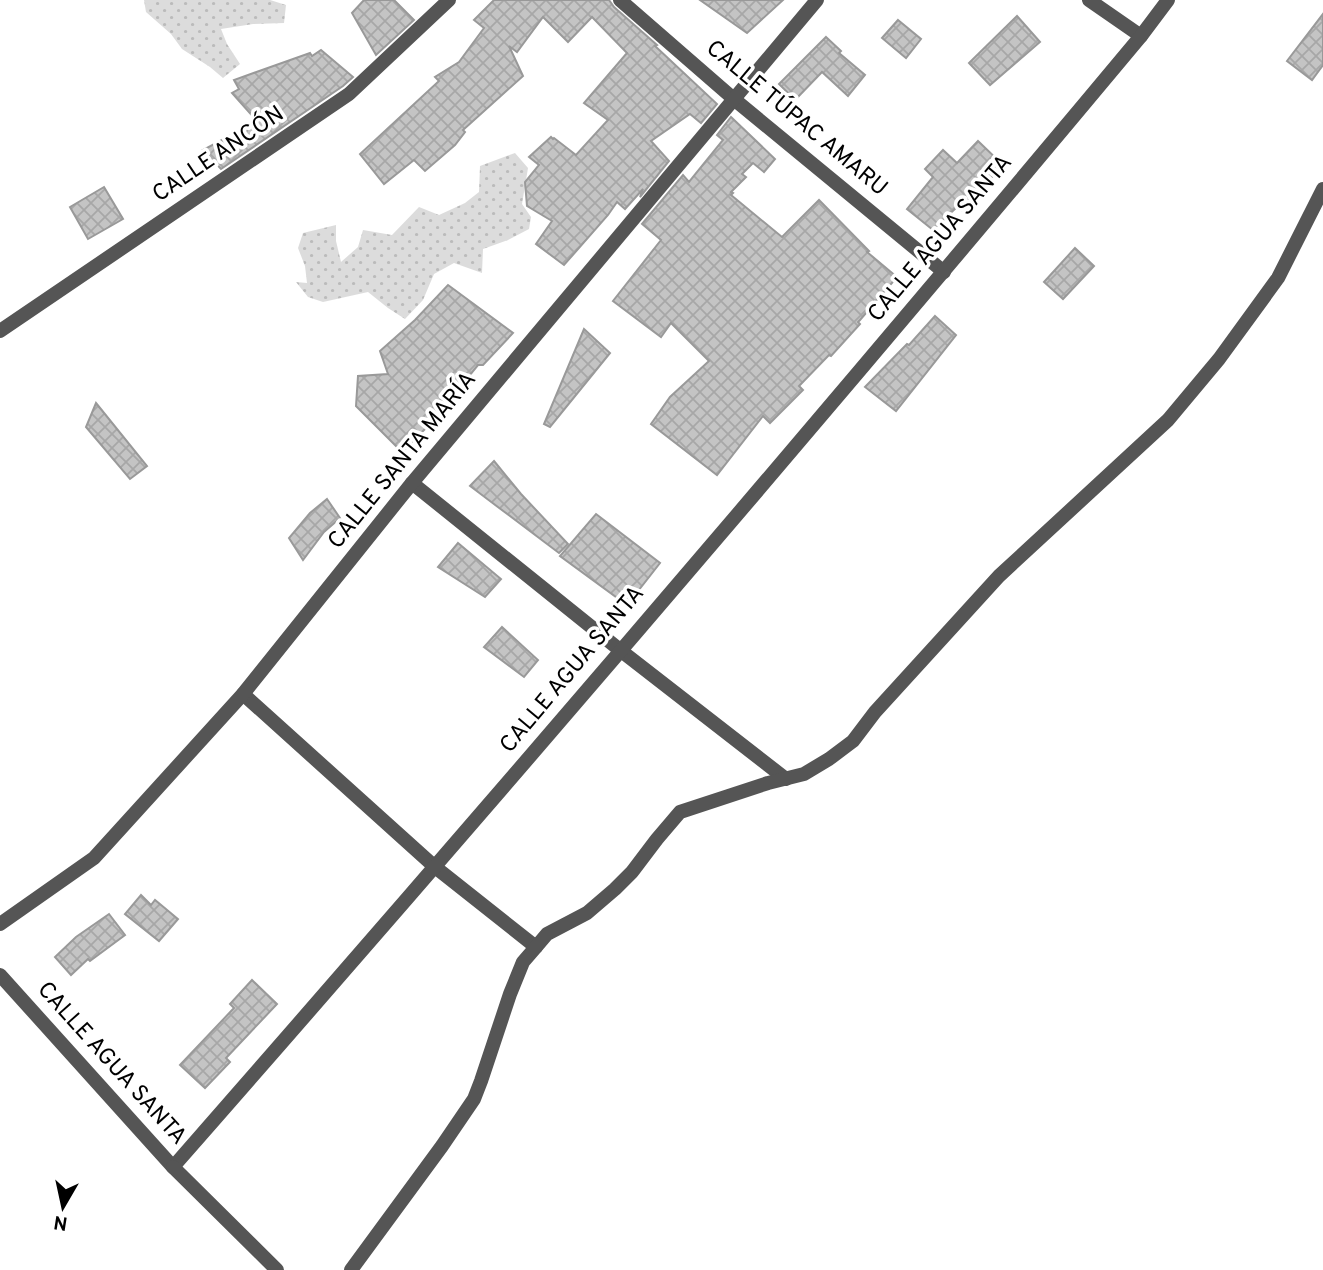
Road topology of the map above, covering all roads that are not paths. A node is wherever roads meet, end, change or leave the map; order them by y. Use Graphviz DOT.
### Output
graph roads {
  1 [pos="449,0"];
  2 [pos="620,0"];
  3 [pos="817,0"];
  4 [pos="1089,0"];
  5 [pos="1168,0"];
  6 [pos="1141,36"];
  7 [pos="735,100"];
  8 [pos="1323,189"];
  9 [pos="944,272"];
  10 [pos="0,331"];
  11 [pos="412,482"];
  12 [pos="620,650"];
  13 [pos="243,694"];
  14 [pos="786,779"];
  15 [pos="435,867"];
  16 [pos="0,924"];
  17 [pos="536,947"];
  18 [pos="0,975"];
  19 [pos="173,1167"];
  20 [pos="277,1270"];
  21 [pos="351,1270"];
  1 -- 10 [label="street, CALLE ANCÓN"];
  2 -- 7 [label="street, CALLE TÚPAC AMARU"];
  3 -- 7 [label="street, CALLE SANTA MARÍA"];
  4 -- 6 [label="street"];
  5 -- 6 [label="street, CALLE AGUA SANTA"];
  6 -- 9 [label="street, CALLE AGUA SANTA"];
  7 -- 9 [label="street, CALLE TÚPAC AMARU"];
  7 -- 11 [label="street, CALLE SANTA MARÍA"];
  8 -- 14 [label="street"];
  9 -- 12 [label="street, CALLE AGUA SANTA"];
  11 -- 12 [label="street"];
  11 -- 13 [label="street, CALLE SANTA MARÍA"];
  12 -- 14 [label="street"];
  12 -- 15 [label="street, CALLE AGUA SANTA"];
  13 -- 15 [label="street"];
  13 -- 16 [label="street, CALLE SANTA MARÍA"];
  14 -- 17 [label="street"];
  15 -- 17 [label="street"];
  15 -- 19 [label="street, CALLE AGUA SANTA"];
  17 -- 21 [label="street"];
  18 -- 19 [label="street, CALLE AGUA SANTA"];
  19 -- 20 [label="street"];
}
